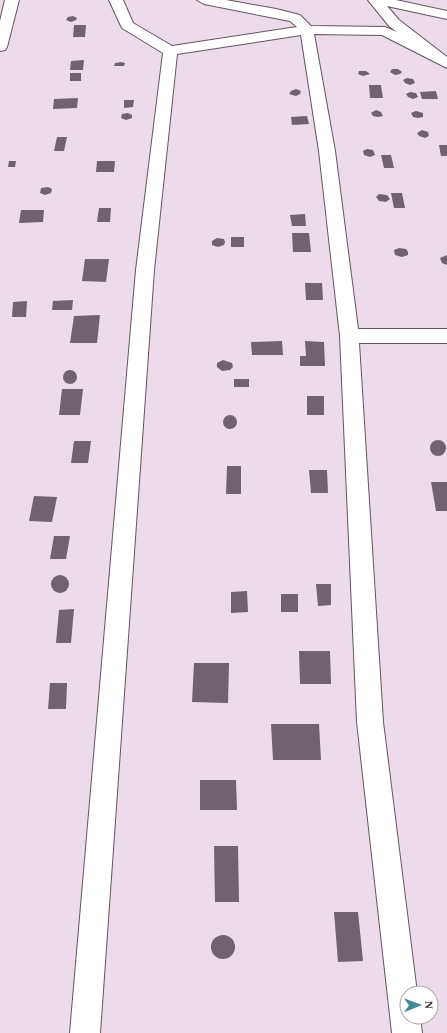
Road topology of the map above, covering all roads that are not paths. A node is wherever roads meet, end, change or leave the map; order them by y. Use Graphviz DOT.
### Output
graph roads {
  1 [pos="12,0"];
  2 [pos="116,0"];
  3 [pos="204,0"];
  4 [pos="377,0"];
  5 [pos="447,15"];
  6 [pos="307,30"];
  7 [pos="0,47"];
  8 [pos="170,51"];
  9 [pos="447,66"];
  10 [pos="349,336"];
  11 [pos="447,336"];
  12 [pos="85,1033"];
  13 [pos="407,1033"];
  1 -- 7 [label="street"];
  2 -- 8 [label="street"];
  3 -- 6 [label="street"];
  4 -- 5 [label="street"];
  4 -- 9 [label="street"];
  6 -- 8 [label="street"];
  6 -- 9 [label="street"];
  6 -- 10 [label="street"];
  8 -- 12 [label="street"];
  10 -- 11 [label="street"];
  10 -- 13 [label="street"];
}
